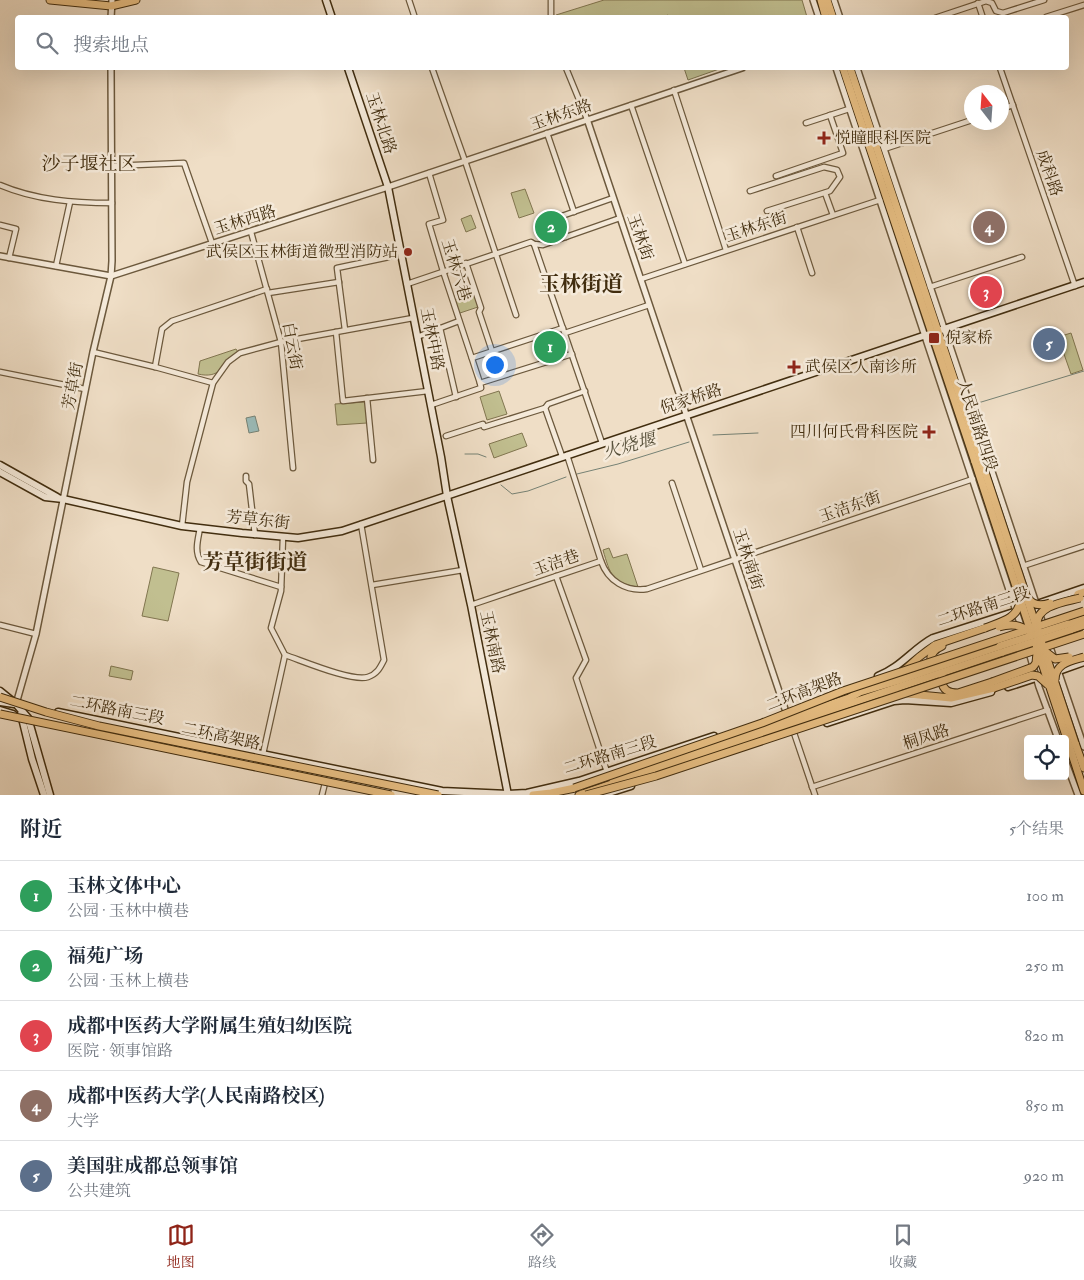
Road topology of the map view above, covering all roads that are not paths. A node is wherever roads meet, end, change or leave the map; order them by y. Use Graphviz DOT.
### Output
graph roads {
  1 [pos="50,0"];
  2 [pos="136,0"];
  3 [pos="326,0"];
  4 [pos="409,0"];
  5 [pos="551,0"];
  6 [pos="813,0"];
  7 [pos="821,0"];
  8 [pos="827,0"];
  9 [pos="834,0"];
  10 [pos="1044,0"];
  11 [pos="992,2"];
  12 [pos="111,3"];
  13 [pos="978,3"];
  14 [pos="1084,4"];
  15 [pos="331,15"];
  16 [pos="414,15"];
  17 [pos="551,15"];
  18 [pos="818,15"];
  19 [pos="825,15"];
  20 [pos="832,15"];
  21 [pos="839,15"];
  22 [pos="944,15"];
  23 [pos="982,15"];
  24 [pos="1052,15"];
  25 [pos="111,70"];
  26 [pos="349,70"];
  27 [pos="433,70"];
  28 [pos="567,70"];
  29 [pos="736,70"];
  30 [pos="837,70"];
  31 [pos="844,70"];
  32 [pos="851,70"];
  33 [pos="858,70"];
  34 [pos="1001,70"];
  35 [pos="674,90"];
  36 [pos="630,105"];
  37 [pos="1013,106"];
  38 [pos="1009,107"];
  39 [pos="849,108"];
  40 [pos="830,115"];
  41 [pos="587,120"];
  42 [pos="806,123"];
  43 [pos="964,123"];
  44 [pos="547,133"];
  45 [pos="884,150"];
  46 [pos="465,161"];
  47 [pos="111,166"];
  48 [pos="429,173"];
  49 [pos="776,176"];
  50 [pos="0,185"];
  51 [pos="388,187"];
  52 [pos="750,191"];
  53 [pos="825,193"];
  54 [pos="614,198"];
  55 [pos="880,200"];
  56 [pos="70,202"];
  57 [pos="112,203"];
  58 [pos="767,211"];
  59 [pos="574,212"];
  60 [pos="833,215"];
  61 [pos="620,218"];
  62 [pos="0,225"];
  63 [pos="797,227"];
  64 [pos="251,232"];
  65 [pos="566,237"];
  66 [pos="212,243"];
  67 [pos="534,244"];
  68 [pos="726,250"];
  69 [pos="495,253"];
  70 [pos="0,256"];
  71 [pos="389,257"];
  72 [pos="1022,257"];
  73 [pos="9,258"];
  74 [pos="466,263"];
  75 [pos="685,264"];
  76 [pos="56,266"];
  77 [pos="442,271"];
  78 [pos="812,273"];
  79 [pos="111,276"];
  80 [pos="641,279"];
  81 [pos="339,282"];
  82 [pos="1084,282"];
  83 [pos="407,284"];
  84 [pos="1074,286"];
  85 [pos="930,288"];
  86 [pos="267,291"];
  87 [pos="649,305"];
  88 [pos="516,315"];
  89 [pos="414,318"];
  90 [pos="459,321"];
  91 [pos="440,328"];
  92 [pos="345,330"];
  93 [pos="564,330"];
  94 [pos="336,332"];
  95 [pos="935,332"];
  96 [pos="417,336"];
  97 [pos="281,342"];
  98 [pos="492,351"];
  99 [pos="93,352"];
  100 [pos="572,354"];
  101 [pos="472,358"];
  102 [pos="155,367"];
  103 [pos="0,372"];
  104 [pos="213,383"];
  105 [pos="480,383"];
  106 [pos="85,390"];
  107 [pos="428,391"];
  108 [pos="585,391"];
  109 [pos="456,397"];
  110 [pos="367,398"];
  111 [pos="430,405"];
  112 [pos="545,408"];
  113 [pos="687,415"];
  114 [pos="446,436"];
  115 [pos="602,443"];
  116 [pos="564,456"];
  117 [pos="373,460"];
  118 [pos="1,468"];
  119 [pos="293,468"];
  120 [pos="246,476"];
  121 [pos="973,478"];
  122 [pos="672,483"];
  123 [pos="447,496"];
  124 [pos="63,499"];
  125 [pos="361,524"];
  126 [pos="182,526"];
  127 [pos="200,528"];
  128 [pos="255,535"];
  129 [pos="283,537"];
  130 [pos="1084,546"];
  131 [pos="735,559"];
  132 [pos="601,561"];
  133 [pos="1024,566"];
  134 [pos="463,570"];
  135 [pos="701,570"];
  136 [pos="556,576"];
  137 [pos="372,585"];
  138 [pos="281,587"];
  139 [pos="1084,588"];
  140 [pos="1084,592"];
  141 [pos="1084,596"];
  142 [pos="1023,597"];
  143 [pos="471,604"];
  144 [pos="1036,604"];
  145 [pos="1017,610"];
  146 [pos="1084,611"];
  147 [pos="1084,619"];
  148 [pos="0,625"];
  149 [pos="1084,625"];
  150 [pos="1069,626"];
  151 [pos="1035,631"];
  152 [pos="36,634"];
  153 [pos="1084,634"];
  154 [pos="1041,651"];
  155 [pos="285,655"];
  156 [pos="1084,655"];
  157 [pos="1084,662"];
  158 [pos="949,667"];
  159 [pos="1058,671"];
  160 [pos="1037,678"];
  161 [pos="891,682"];
  162 [pos="1054,689"];
  163 [pos="0,691"];
  164 [pos="860,692"];
  165 [pos="909,694"];
  166 [pos="961,694"];
  167 [pos="874,695"];
  168 [pos="826,696"];
  169 [pos="844,696"];
  170 [pos="0,697"];
  171 [pos="916,700"];
  172 [pos="0,702"];
  173 [pos="16,704"];
  174 [pos="0,710"];
  175 [pos="1048,710"];
  176 [pos="786,712"];
  177 [pos="834,713"];
  178 [pos="0,714"];
  179 [pos="25,717"];
  180 [pos="0,719"];
  181 [pos="818,726"];
  182 [pos="770,727"];
  183 [pos="794,733"];
  184 [pos="1057,735"];
  185 [pos="1072,744"];
  186 [pos="1084,747"];
  187 [pos="734,752"];
  188 [pos="263,754"];
  189 [pos="707,755"];
  190 [pos="1084,768"];
  191 [pos="1069,771"];
  192 [pos="607,772"];
  193 [pos="325,783"];
  194 [pos="812,787"];
  195 [pos="574,788"];
  196 [pos="1084,791"];
  197 [pos="535,793"];
  198 [pos="44,795"];
  199 [pos="50,795"];
  200 [pos="322,795"];
  201 [pos="385,795"];
  202 [pos="392,795"];
  203 [pos="438,795"];
  204 [pos="508,795"];
  205 [pos="580,795"];
  206 [pos="586,795"];
  207 [pos="602,795"];
  208 [pos="814,795"];
  209 [pos="1078,795"];
  1 -- 12 [label="main road"];
  2 -- 12 [label="main road"];
  3 -- 15 [label="main road"];
  4 -- 16 [label="street"];
  5 -- 17 [label="street"];
  6 -- 18 [label="street"];
  7 -- 19 [label="main road"];
  8 -- 20 [label="main road"];
  9 -- 21 [label="street"];
  10 -- 11 [label="street"];
  11 -- 13 [label="street"];
  13 -- 22 [label="street"];
  13 -- 23 [label="street"];
  14 -- 24 [label="street"];
  25 -- 47 [label="street, 芳草街"];
  26 -- 51 [label="main road, 玉林北路"];
  27 -- 46 [label="street"];
  28 -- 41 [label="street, 玉林街"];
  29 -- 35 [label="street, 玉林东路"];
  30 -- 39 [label="street, 人民南路四段"];
  31 -- 95 [label="main road, 人民南路四段"];
  32 -- 95 [label="main road, 人民南路四段"];
  33 -- 45 [label="street, 人民南路四段"];
  34 -- 37 [label="street, 成科路"];
  35 -- 36 [label="street, 玉林东路"];
  35 -- 68 [label="street"];
  36 -- 41 [label="street, 玉林东路"];
  36 -- 75 [label="street"];
  37 -- 38 [label="street"];
  37 -- 84 [label="street, 成科路"];
  39 -- 40 [label="street"];
  39 -- 55 [label="street, 人民南路四段"];
  40 -- 42 [label="street"];
  40 -- 49 [label="street"];
  41 -- 44 [label="street, 玉林东路"];
  41 -- 54 [label="street, 玉林街"];
  43 -- 45 [label="street"];
  44 -- 46 [label="street, 玉林东路"];
  44 -- 59 [label="street"];
  45 -- 85 [label="street, 人民南路四段"];
  46 -- 48 [label="street, 玉林东路"];
  46 -- 69 [label="street"];
  47 -- 57 [label="street, 芳草街"];
  47 -- 66 [label="street"];
  48 -- 51 [label="street, 玉林东路"];
  48 -- 77 [label="street, 玉林六巷"];
  50 -- 56 [label="street"];
  51 -- 64 [label="street, 玉林西路"];
  51 -- 83 [label="main road, 玉林中路"];
  52 -- 53 [label="street"];
  53 -- 58 [label="street"];
  53 -- 60 [label="street"];
  54 -- 59 [label="street"];
  54 -- 61 [label="street, 玉林街"];
  55 -- 60 [label="street, 玉林东街"];
  55 -- 95 [label="street, 人民南路四段"];
  56 -- 57 [label="street"];
  56 -- 76 [label="street"];
  57 -- 79 [label="street, 芳草街"];
  59 -- 65 [label="street"];
  60 -- 63 [label="street, 玉林东街"];
  61 -- 65 [label="street"];
  61 -- 80 [label="street, 玉林街"];
  62 -- 73 [label="street"];
  63 -- 68 [label="street, 玉林东街"];
  63 -- 78 [label="street"];
  64 -- 66 [label="street, 玉林西路"];
  64 -- 86 [label="street, 白云街"];
  65 -- 67 [label="street"];
  66 -- 79 [label="street, 玉林西路"];
  67 -- 69 [label="street"];
  67 -- 93 [label="street"];
  68 -- 75 [label="street, 玉林东街"];
  69 -- 74 [label="street"];
  69 -- 88 [label="street"];
  70 -- 73 [label="street"];
  71 -- 81 [label="street"];
  72 -- 85 [label="street"];
  73 -- 76 [label="street"];
  74 -- 77 [label="street"];
  74 -- 98 [label="street"];
  75 -- 80 [label="street, 玉林东街"];
  76 -- 79 [label="street"];
  77 -- 83 [label="street"];
  77 -- 90 [label="street, 玉林六巷"];
  79 -- 99 [label="street, 芳草街"];
  80 -- 87 [label="street, 玉林街"];
  81 -- 86 [label="street"];
  81 -- 92 [label="street"];
  82 -- 84 [label="main road, 倪家桥路"];
  83 -- 89 [label="main road, 玉林中路"];
  84 -- 95 [label="main road, 倪家桥路"];
  85 -- 95 [label="street, 人民南路四段"];
  86 -- 97 [label="street, 白云街"];
  86 -- 102 [label="street"];
  87 -- 93 [label="street"];
  87 -- 113 [label="street, 玉林街"];
  89 -- 92 [label="street"];
  89 -- 96 [label="main road, 玉林中路"];
  90 -- 91 [label="street"];
  90 -- 101 [label="street, 玉林六巷"];
  91 -- 96 [label="street"];
  91 -- 109 [label="street"];
  92 -- 94 [label="street"];
  93 -- 98 [label="street"];
  93 -- 100 [label="street"];
  94 -- 97 [label="street"];
  94 -- 110 [label="street"];
  95 -- 113 [label="main road, 倪家桥路"];
  95 -- 121 [label="street, 人民南路四段"];
  95 -- 133 [label="street, 人民南路四段"];
  95 -- 142 [label="main road, 人民南路四段, bridge"];
  96 -- 107 [label="main road, 玉林中路"];
  97 -- 104 [label="street"];
  97 -- 119 [label="street, 白云街"];
  98 -- 101 [label="street"];
  99 -- 102 [label="street"];
  99 -- 106 [label="street, 芳草街"];
  100 -- 105 [label="street"];
  100 -- 108 [label="street"];
  101 -- 105 [label="street, 玉林六巷"];
  102 -- 104 [label="street"];
  103 -- 106 [label="street"];
  104 -- 126 [label="street"];
  105 -- 109 [label="street"];
  106 -- 124 [label="street, 芳草街"];
  107 -- 110 [label="street"];
  107 -- 111 [label="main road, 玉林中路"];
  108 -- 112 [label="street"];
  108 -- 115 [label="street"];
  109 -- 111 [label="street"];
  110 -- 117 [label="street"];
  111 -- 123 [label="main road, 玉林中路"];
  112 -- 114 [label="street"];
  112 -- 116 [label="street, 玉洁巷"];
  113 -- 115 [label="main road, 倪家桥路"];
  113 -- 131 [label="street, 玉林南街"];
  115 -- 116 [label="main road, 倪家桥路"];
  116 -- 123 [label="main road, 倪家桥路"];
  116 -- 132 [label="street, 玉洁巷"];
  118 -- 124 [label="main road, 芳草东街"];
  120 -- 128 [label="street"];
  121 -- 131 [label="street, 玉洁东街"];
  121 -- 145 [label="street, 人民南路四段"];
  122 -- 135 [label="street"];
  123 -- 125 [label="main road, 芳草东街"];
  123 -- 134 [label="main road, 玉林南路"];
  124 -- 126 [label="main road, 芳草东街"];
  124 -- 152 [label="street, 芳草街"];
  125 -- 129 [label="main road, 芳草东街"];
  125 -- 137 [label="street"];
  126 -- 127 [label="main road, 芳草东街"];
  127 -- 128 [label="main road, 芳草东街"];
  127 -- 138 [label="street"];
  128 -- 129 [label="main road, 芳草东街"];
  129 -- 138 [label="street"];
  130 -- 133 [label="street"];
  131 -- 135 [label="street, 玉洁东街"];
  131 -- 176 [label="street, 玉林南街"];
  132 -- 135 [label="street, 玉洁东街"];
  132 -- 136 [label="street, 玉洁巷"];
  133 -- 144 [label="street, 人民南路四段"];
  134 -- 137 [label="street"];
  134 -- 143 [label="main road, 玉林南路"];
  136 -- 143 [label="street, 玉洁巷"];
  136 -- 192 [label="street"];
  137 -- 155 [label="street"];
  138 -- 155 [label="street"];
  139 -- 144 [label="main road, 二环路南三段"];
  140 -- 142 [label="main road, bridge"];
  141 -- 151 [label="main road, bridge"];
  142 -- 151 [label="main road, 人民南路四段, bridge"];
  142 -- 161 [label="main road, bridge"];
  143 -- 204 [label="main road, 玉林南路"];
  144 -- 145 [label="main road, 二环路南三段"];
  144 -- 159 [label="street, 人民南路四段"];
  145 -- 160 [label="street, 人民南路四段"];
  145 -- 168 [label="main road, 二环路南三段"];
  146 -- 195 [label="main road, 二环高架路, bridge"];
  147 -- 150 [label="main road"];
  148 -- 152 [label="street"];
  149 -- 150 [label="main road"];
  150 -- 158 [label="main road, bridge"];
  151 -- 154 [label="main road, 人民南路四段, bridge"];
  151 -- 158 [label="main road, bridge"];
  152 -- 173 [label="street, 芳草街"];
  153 -- 206 [label="main road, 二环高架路, bridge"];
  154 -- 156 [label="main road, bridge"];
  154 -- 162 [label="main road, 人民南路四段, bridge"];
  154 -- 166 [label="main road, bridge"];
  155 -- 188 [label="street"];
  156 -- 162 [label="main road, bridge"];
  157 -- 159 [label="main road"];
  158 -- 161 [label="main road"];
  158 -- 166 [label="main road"];
  158 -- 167 [label="main road"];
  159 -- 160 [label="main road"];
  159 -- 186 [label="street, 人民南路四段"];
  160 -- 171 [label="main road"];
  160 -- 175 [label="street, 人民南路四段"];
  161 -- 164 [label="main road"];
  162 -- 166 [label="main road, bridge"];
  162 -- 185 [label="main road, 人民南路四段, bridge"];
  163 -- 173 [label="main road"];
  164 -- 169 [label="main road"];
  164 -- 182 [label="main road"];
  165 -- 166 [label="main road"];
  165 -- 167 [label="main road"];
  165 -- 171 [label="main road"];
  167 -- 177 [label="main road"];
  167 -- 182 [label="main road"];
  168 -- 169 [label="main road"];
  168 -- 176 [label="main road, 二环路南三段"];
  169 -- 197 [label="main road"];
  170 -- 203 [label="main road, 二环高架路, bridge"];
  171 -- 181 [label="main road"];
  172 -- 173 [label="main road, 二环路南三段"];
  173 -- 179 [label="main road"];
  173 -- 188 [label="main road, 二环路南三段"];
  174 -- 179 [label="main road, 二环路南三段"];
  175 -- 184 [label="street, 人民南路四段"];
  175 -- 194 [label="street, 桐凤路"];
  176 -- 192 [label="main road, 二环路南三段"];
  177 -- 181 [label="main road"];
  177 -- 189 [label="main road"];
  178 -- 202 [label="main road, 二环高架路, bridge"];
  179 -- 180 [label="main road"];
  179 -- 193 [label="main road, 二环路南三段"];
  179 -- 198 [label="main road"];
  179 -- 199 [label="main road"];
  181 -- 183 [label="main road"];
  182 -- 195 [label="main road, bridge"];
  182 -- 205 [label="main road, bridge"];
  183 -- 187 [label="main road"];
  183 -- 194 [label="street"];
  185 -- 190 [label="main road, 人民南路四段"];
  185 -- 196 [label="main road, 人民南路四段"];
  187 -- 189 [label="main road"];
  187 -- 207 [label="main road"];
  188 -- 204 [label="main road, 二环路南三段"];
  189 -- 205 [label="main road"];
  191 -- 209 [label="street"];
  192 -- 197 [label="main road, 二环路南三段"];
  193 -- 200 [label="street"];
  193 -- 201 [label="main road, 二环路南三段"];
  194 -- 208 [label="street"];
  195 -- 197 [label="main road, 二环高架路"];
  197 -- 204 [label="main road, 二环路南三段"];
}
